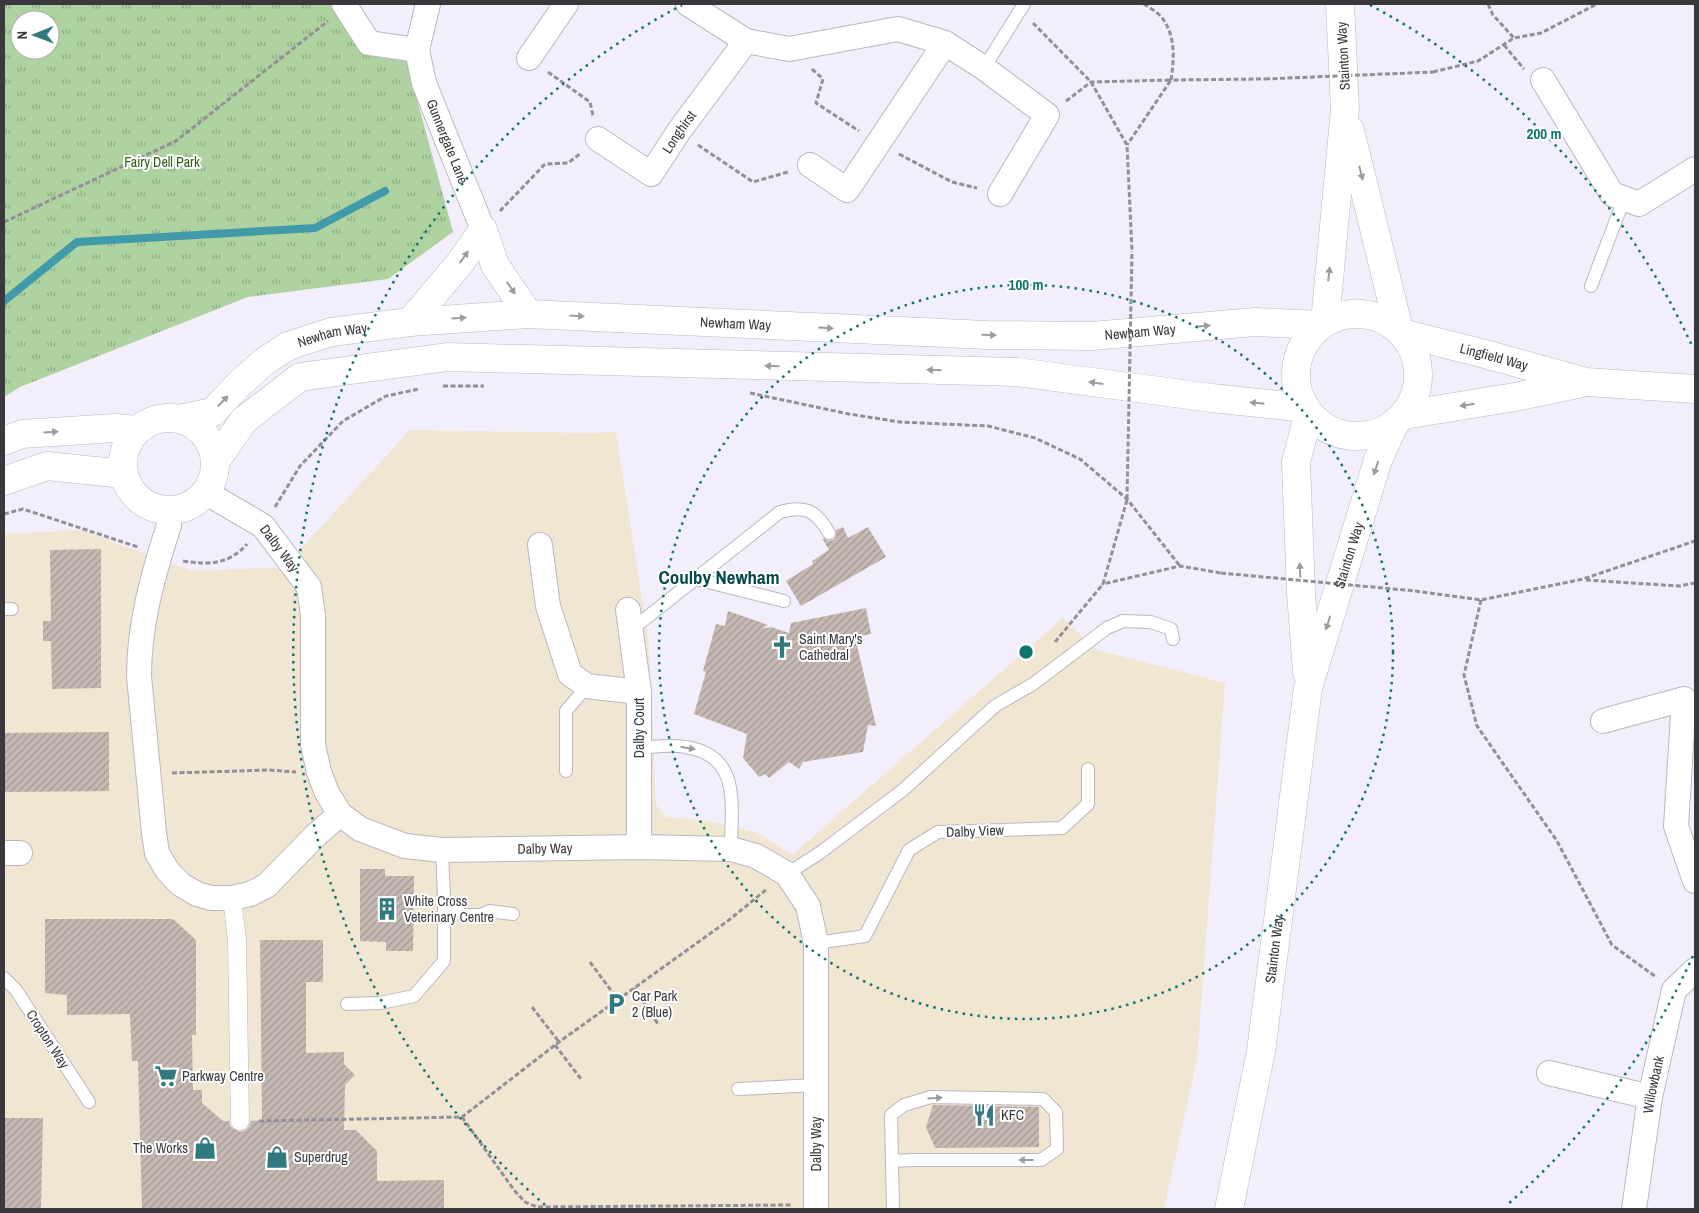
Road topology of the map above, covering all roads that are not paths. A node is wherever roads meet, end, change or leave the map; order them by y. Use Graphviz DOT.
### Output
graph roads {
  1 [pos="428,4"];
  2 [pos="566,4"];
  3 [pos="688,4"];
  4 [pos="1340,4"];
  5 [pos="345,5"];
  6 [pos="1022,7"];
  7 [pos="746,41"];
  8 [pos="945,42"];
  9 [pos="417,50"];
  10 [pos="529,58"];
  11 [pos="984,68"];
  12 [pos="1543,80"];
  13 [pos="1345,109"];
  14 [pos="598,139"];
  15 [pos="810,165"];
  16 [pos="1695,168"];
  17 [pos="1000,194"];
  18 [pos="1624,198"];
  19 [pos="483,230"];
  20 [pos="1591,286"];
  21 [pos="528,314"];
  22 [pos="410,322"];
  23 [pos="1323,324"];
  24 [pos="1401,331"];
  25 [pos="1586,382"];
  26 [pos="1695,389"];
  27 [pos="1307,411"];
  28 [pos="179,419"];
  29 [pos="1400,419"];
  30 [pos="137,430"];
  31 [pos="4,441"];
  32 [pos="215,462"];
  33 [pos="124,474"];
  34 [pos="4,481"];
  35 [pos="205,492"];
  36 [pos="169,525"];
  37 [pos="829,533"];
  38 [pos="540,546"];
  39 [pos="696,579"];
  40 [pos="784,601"];
  41 [pos="630,620"];
  42 [pos="1173,639"];
  43 [pos="587,686"];
  44 [pos="1308,688"];
  45 [pos="639,692"];
  46 [pos="1603,721"];
  47 [pos="639,748"];
  48 [pos="1088,768"];
  49 [pos="566,770"];
  50 [pos="340,814"];
  51 [pos="639,847"];
  52 [pos="731,849"];
  53 [pos="442,850"];
  54 [pos="787,874"];
  55 [pos="1695,881"];
  56 [pos="232,898"];
  57 [pos="444,899"];
  58 [pos="513,914"];
  59 [pos="816,943"];
  60 [pos="1695,970"];
  61 [pos="4,978"];
  62 [pos="347,1004"];
  63 [pos="1549,1073"];
  64 [pos="816,1085"];
  65 [pos="738,1089"];
  66 [pos="1650,1097"];
  67 [pos="89,1102"];
  68 [pos="240,1121"];
  69 [pos="892,1162"];
  70 [pos="816,1207"];
  71 [pos="893,1209"];
  72 [pos="1229,1209"];
  73 [pos="1634,1209"];
  1 -- 9 [label="street, Gunnergate Lane"];
  2 -- 10 [label="street"];
  3 -- 7 [label="street"];
  4 -- 13 [label="street, Stainton Way"];
  5 -- 9 [label="street"];
  6 -- 11 [label="lane"];
  7 -- 8 [label="street"];
  7 -- 14 [label="street, Longhirst"];
  8 -- 11 [label="street"];
  8 -- 15 [label="street"];
  9 -- 19 [label="street, Gunnergate Lane"];
  11 -- 17 [label="street"];
  12 -- 18 [label="street"];
  23 -- 13 [label="street, Stainton Way, one-way"];
  13 -- 24 [label="street, Stainton Way, one-way"];
  16 -- 18 [label="street"];
  18 -- 20 [label="lane"];
  19 -- 21 [label="street, one-way"];
  22 -- 19 [label="street, one-way"];
  22 -- 21 [label="street, Newham Way, one-way"];
  21 -- 23 [label="street, Newham Way, one-way"];
  28 -- 22 [label="street, Newham Way, one-way"];
  23 -- 24 [label="street"];
  23 -- 27 [label="street"];
  24 -- 25 [label="street, Lingfield Way"];
  24 -- 29 [label="street"];
  25 -- 26 [label="street, Lingfield Way"];
  25 -- 29 [label="street, Lingfield Way, one-way"];
  27 -- 29 [label="street"];
  27 -- 32 [label="street, one-way"];
  44 -- 27 [label="street, Stainton Way, one-way"];
  28 -- 30 [label="street, Newham Way"];
  28 -- 32 [label="street"];
  29 -- 44 [label="street, Stainton Way, one-way"];
  31 -- 30 [label="street, Newham Way, one-way"];
  30 -- 33 [label="street"];
  32 -- 35 [label="street"];
  33 -- 34 [label="street"];
  33 -- 35 [label="street"];
  35 -- 50 [label="street, Dalby Way"];
  36 -- 56 [label="street"];
  37 -- 39 [label="lane"];
  38 -- 43 [label="street"];
  39 -- 40 [label="lane"];
  39 -- 41 [label="lane"];
  41 -- 45 [label="street, Dalby Court"];
  42 -- 54 [label="lane"];
  43 -- 45 [label="street"];
  43 -- 49 [label="lane"];
  44 -- 72 [label="street, Stainton Way"];
  45 -- 47 [label="street, Dalby Court"];
  46 -- 55 [label="street"];
  47 -- 51 [label="street, Dalby Court"];
  47 -- 52 [label="lane, one-way"];
  48 -- 59 [label="lane, Dalby View"];
  50 -- 53 [label="street, Dalby Way"];
  50 -- 56 [label="street"];
  51 -- 52 [label="street, Dalby Way"];
  51 -- 53 [label="street, Dalby Way"];
  52 -- 54 [label="street, Dalby Way"];
  53 -- 57 [label="lane"];
  54 -- 59 [label="street, Dalby Way"];
  56 -- 68 [label="street"];
  57 -- 58 [label="lane"];
  57 -- 62 [label="lane"];
  59 -- 64 [label="street, Dalby Way"];
  60 -- 66 [label="street, Willowbank"];
  61 -- 67 [label="lane, Cropton Way"];
  63 -- 66 [label="street"];
  64 -- 65 [label="lane"];
  64 -- 70 [label="street, Dalby Way"];
  66 -- 73 [label="street, Willowbank"];
  69 -- 69 [label="lane, one-way"];
  69 -- 71 [label="lane"];
}
